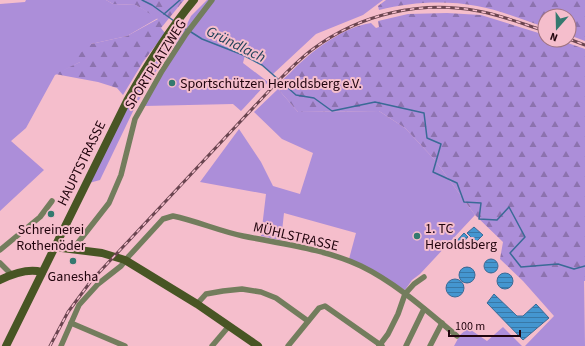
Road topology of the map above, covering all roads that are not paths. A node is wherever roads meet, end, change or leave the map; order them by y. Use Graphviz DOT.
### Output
graph roads {
  1 [pos="194,0"];
  2 [pos="212,0"];
  3 [pos="52,201"];
  4 [pos="55,245"];
  5 [pos="73,249"];
  6 [pos="0,250"];
  7 [pos="125,260"];
  8 [pos="0,262"];
  9 [pos="42,272"];
  10 [pos="12,275"];
  11 [pos="424,277"];
  12 [pos="0,280"];
  13 [pos="405,294"];
  14 [pos="197,304"];
  15 [pos="424,309"];
  16 [pos="308,321"];
  17 [pos="70,322"];
  18 [pos="442,323"];
  19 [pos="229,326"];
  20 [pos="457,336"];
  21 [pos="6,346"];
  22 [pos="61,346"];
  23 [pos="125,346"];
  24 [pos="212,346"];
  25 [pos="257,346"];
  26 [pos="288,346"];
  27 [pos="380,346"];
  28 [pos="406,346"];
  29 [pos="430,346"];
  1 -- 4 [label="street, HAUPTSTRASSE"];
  2 -- 5 [label="street, SPORTPLATZWEG"];
  3 -- 6 [label="street"];
  4 -- 5 [label="street"];
  4 -- 9 [label="street, HAUPTSTRASSE"];
  5 -- 7 [label="street"];
  7 -- 13 [label="street, MÜHLSTRASSE"];
  7 -- 14 [label="street"];
  7 -- 17 [label="street, MÜHLSTRASSE"];
  8 -- 10 [label="street"];
  9 -- 10 [label="street"];
  9 -- 21 [label="street, HAUPTSTRASSE"];
  10 -- 12 [label="street"];
  11 -- 13 [label="street"];
  13 -- 15 [label="street, MÜHLSTRASSE"];
  13 -- 27 [label="street"];
  14 -- 16 [label="street"];
  14 -- 19 [label="street"];
  15 -- 18 [label="street, MÜHLSTRASSE"];
  15 -- 28 [label="street"];
  16 -- 26 [label="street"];
  16 -- 27 [label="street"];
  17 -- 22 [label="street, MÜHLSTRASSE"];
  17 -- 23 [label="street"];
  18 -- 20 [label="street, MÜHLSTRASSE"];
  18 -- 29 [label="street"];
  19 -- 24 [label="street"];
  19 -- 25 [label="street"];
}
